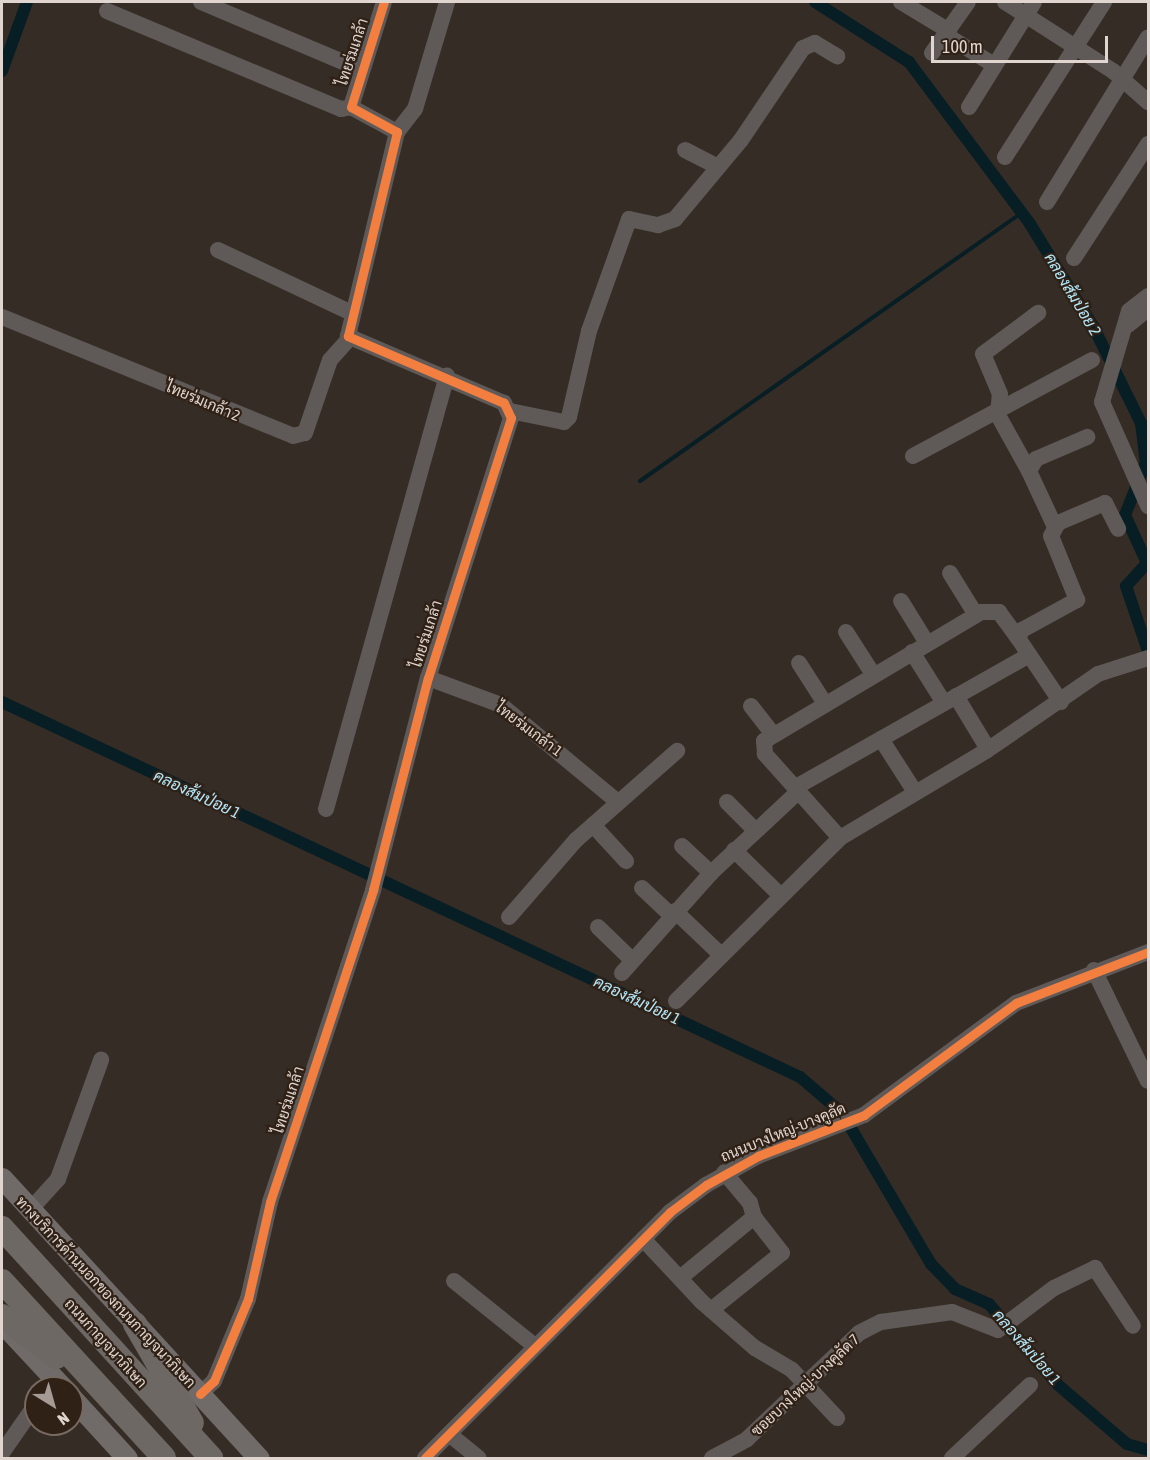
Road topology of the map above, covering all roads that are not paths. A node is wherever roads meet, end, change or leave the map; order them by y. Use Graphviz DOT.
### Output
graph roads {
  1 [pos="201,2"];
  2 [pos="384,2"];
  3 [pos="447,2"];
  4 [pos="901,2"];
  5 [pos="968,2"];
  6 [pos="1005,2"];
  7 [pos="1104,2"];
  8 [pos="1030,8"];
  9 [pos="107,11"];
  10 [pos="947,33"];
  11 [pos="1149,37"];
  12 [pos="1076,47"];
  13 [pos="932,53"];
  14 [pos="837,56"];
  15 [pos="994,65"];
  16 [pos="362,70"];
  17 [pos="1122,79"];
  18 [pos="1149,102"];
  19 [pos="351,107"];
  20 [pos="969,107"];
  21 [pos="397,132"];
  22 [pos="1149,144"];
  23 [pos="685,150"];
  24 [pos="1005,157"];
  25 [pos="718,167"];
  26 [pos="1047,202"];
  27 [pos="218,250"];
  28 [pos="1074,258"];
  29 [pos="1149,296"];
  30 [pos="1149,309"];
  31 [pos="350,312"];
  32 [pos="1038,313"];
  33 [pos="2,318"];
  34 [pos="1128,325"];
  35 [pos="350,338"];
  36 [pos="1092,360"];
  37 [pos="447,376"];
  38 [pos="510,411"];
  39 [pos="998,415"];
  40 [pos="1087,437"];
  41 [pos="913,456"];
  42 [pos="1029,471"];
  43 [pos="1149,506"];
  44 [pos="1055,527"];
  45 [pos="1118,529"];
  46 [pos="950,573"];
  47 [pos="901,601"];
  48 [pos="976,615"];
  49 [pos="846,632"];
  50 [pos="1018,638"];
  51 [pos="927,643"];
  52 [pos="912,652"];
  53 [pos="1029,655"];
  54 [pos="1145,658"];
  55 [pos="799,663"];
  56 [pos="873,674"];
  57 [pos="428,678"];
  58 [pos="950,699"];
  59 [pos="825,702"];
  60 [pos="1061,702"];
  61 [pos="751,706"];
  62 [pos="772,733"];
  63 [pos="881,738"];
  64 [pos="988,749"];
  65 [pos="677,751"];
  66 [pos="797,789"];
  67 [pos="915,792"];
  68 [pos="618,802"];
  69 [pos="727,802"];
  70 [pos="326,809"];
  71 [pos="593,825"];
  72 [pos="755,830"];
  73 [pos="840,838"];
  74 [pos="682,846"];
  75 [pos="734,850"];
  76 [pos="626,861"];
  77 [pos="711,873"];
  78 [pos="642,888"];
  79 [pos="780,895"];
  80 [pos="673,913"];
  81 [pos="509,917"];
  82 [pos="598,927"];
  83 [pos="1149,952"];
  84 [pos="720,954"];
  85 [pos="1094,970"];
  86 [pos="676,1001"];
  87 [pos="101,1060"];
  88 [pos="1149,1081"];
  89 [pos="724,1172"];
  90 [pos="2,1178"];
  91 [pos="30,1210"];
  92 [pos="754,1217"];
  93 [pos="2,1228"];
  94 [pos="643,1239"];
  95 [pos="680,1278"];
  96 [pos="2,1281"];
  97 [pos="454,1281"];
  98 [pos="711,1310"];
  99 [pos="2,1316"];
  100 [pos="2,1323"];
  101 [pos="135,1324"];
  102 [pos="1133,1326"];
  103 [pos="536,1347"];
  104 [pos="47,1376"];
  105 [pos="804,1383"];
  106 [pos="1030,1385"];
  107 [pos="200,1394"];
  108 [pos="108,1397"];
  109 [pos="84,1411"];
  110 [pos="837,1418"];
  111 [pos="24,1421"];
  112 [pos="449,1434"];
  113 [pos="2,1453"];
  114 [pos="127,1458"];
  115 [pos="165,1458"];
  116 [pos="212,1458"];
  117 [pos="259,1458"];
  118 [pos="425,1458"];
  119 [pos="479,1458"];
  120 [pos="712,1458"];
  121 [pos="952,1458"];
  1 -- 16 [label="street"];
  2 -- 16 [label="street, ไทยร่มเกล้า"];
  3 -- 21 [label="street"];
  4 -- 10 [label="street"];
  5 -- 10 [label="street"];
  6 -- 8 [label="street"];
  7 -- 12 [label="street"];
  8 -- 12 [label="street"];
  8 -- 15 [label="street"];
  9 -- 19 [label="street"];
  10 -- 13 [label="street"];
  10 -- 15 [label="street"];
  11 -- 17 [label="street"];
  12 -- 17 [label="street"];
  12 -- 24 [label="street"];
  14 -- 25 [label="street"];
  15 -- 20 [label="street"];
  16 -- 19 [label="street, ไทยร่มเกล้า"];
  17 -- 18 [label="street"];
  17 -- 26 [label="street"];
  19 -- 21 [label="street, ไทยร่มเกล้า"];
  21 -- 31 [label="street"];
  22 -- 28 [label="street"];
  23 -- 25 [label="street"];
  25 -- 38 [label="street"];
  27 -- 31 [label="street"];
  29 -- 34 [label="street"];
  30 -- 34 [label="street"];
  31 -- 35 [label="street"];
  32 -- 39 [label="street"];
  33 -- 35 [label="street, ไทยร่มเกล้า 2"];
  34 -- 43 [label="street"];
  35 -- 37 [label="street"];
  36 -- 39 [label="street"];
  37 -- 38 [label="street"];
  37 -- 70 [label="street"];
  38 -- 57 [label="street, ไทยร่มเกล้า"];
  39 -- 41 [label="street"];
  39 -- 42 [label="street"];
  40 -- 42 [label="street"];
  42 -- 44 [label="street"];
  44 -- 45 [label="street"];
  44 -- 50 [label="street"];
  46 -- 48 [label="street"];
  47 -- 51 [label="street"];
  48 -- 50 [label="street"];
  48 -- 51 [label="street"];
  49 -- 56 [label="street"];
  50 -- 53 [label="street"];
  51 -- 52 [label="street"];
  52 -- 56 [label="street"];
  52 -- 58 [label="street"];
  53 -- 58 [label="street"];
  53 -- 60 [label="street"];
  54 -- 60 [label="street"];
  55 -- 59 [label="street"];
  56 -- 59 [label="street"];
  57 -- 68 [label="street, ไทยร่มเกล้า 1"];
  57 -- 107 [label="street, ไทยร่มเกล้า"];
  58 -- 63 [label="street"];
  58 -- 64 [label="street"];
  59 -- 62 [label="street"];
  60 -- 64 [label="street"];
  61 -- 62 [label="street"];
  62 -- 66 [label="street"];
  63 -- 66 [label="street"];
  63 -- 67 [label="street"];
  64 -- 67 [label="street"];
  65 -- 68 [label="street"];
  66 -- 72 [label="street"];
  66 -- 73 [label="street"];
  67 -- 73 [label="street"];
  68 -- 71 [label="street"];
  69 -- 72 [label="street"];
  71 -- 76 [label="street"];
  71 -- 81 [label="street"];
  72 -- 75 [label="street"];
  73 -- 79 [label="street"];
  74 -- 77 [label="street"];
  75 -- 77 [label="street"];
  75 -- 79 [label="street"];
  77 -- 80 [label="street"];
  78 -- 80 [label="street"];
  79 -- 84 [label="street"];
  80 -- 82 [label="street"];
  80 -- 84 [label="street"];
  83 -- 85 [label="street, ถนนบางใหญ่-บางคูลัด"];
  84 -- 86 [label="street"];
  85 -- 88 [label="street"];
  85 -- 89 [label="street, ถนนบางใหญ่-บางคูลัด"];
  87 -- 91 [label="street"];
  89 -- 92 [label="street"];
  89 -- 94 [label="street, ถนนบางใหญ่-บางคูลัด"];
  90 -- 91 [label="main road, ทางบริการด้านนอกของถนนกาญจนาภิเษก"];
  91 -- 101 [label="main road, ทางบริการด้านนอกของถนนกาญจนาภิเษก"];
  92 -- 95 [label="street"];
  92 -- 98 [label="street"];
  93 -- 116 [label="highway, ถนนกาญจนาภิเษก"];
  94 -- 95 [label="street"];
  94 -- 103 [label="street, ถนนบางใหญ่-บางคูลัด"];
  95 -- 98 [label="street"];
  96 -- 108 [label="highway"];
  97 -- 103 [label="street"];
  98 -- 105 [label="street"];
  99 -- 108 [label="highway"];
  100 -- 104 [label="main road"];
  101 -- 107 [label="main road, ทางบริการด้านนอกของถนนกาญจนาภิเษก"];
  101 -- 116 [label="highway"];
  102 -- 105 [label="street, ซอยบางใหญ่-บางคูลัด 7"];
  103 -- 112 [label="street, ถนนบางใหญ่-บางคูลัด"];
  105 -- 110 [label="street"];
  105 -- 120 [label="street, ซอยบางใหญ่-บางคูลัด 7"];
  106 -- 121 [label="street"];
  107 -- 117 [label="main road, ทางบริการด้านนอกของถนนกาญจนาภิเษก"];
  108 -- 115 [label="highway"];
  109 -- 114 [label="main road"];
  111 -- 113 [label="street"];
  112 -- 118 [label="street, ถนนบางใหญ่-บางคูลัด"];
  112 -- 119 [label="street"];
}
